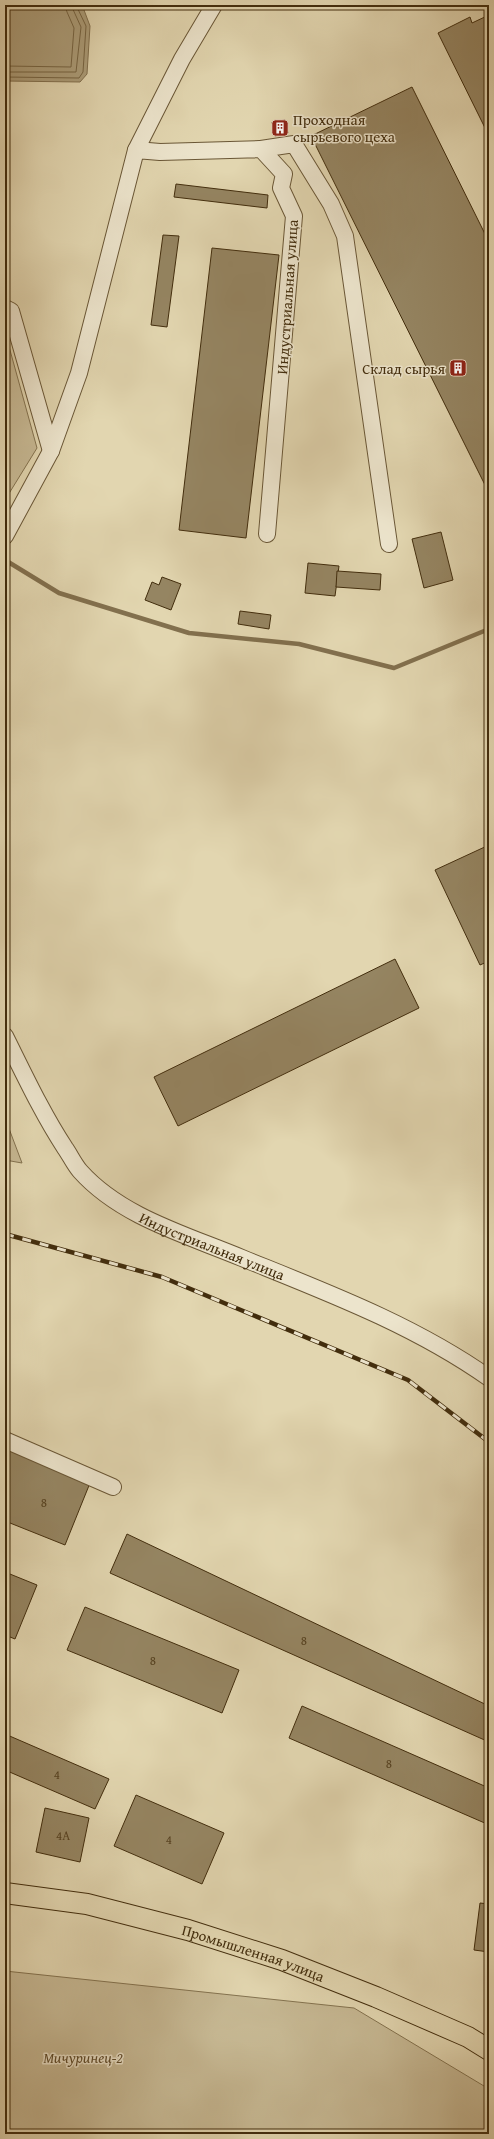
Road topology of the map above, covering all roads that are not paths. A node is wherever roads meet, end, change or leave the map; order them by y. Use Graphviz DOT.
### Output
graph roads {
  1 [pos="214,5"];
  2 [pos="261,148"];
  3 [pos="136,150"];
  4 [pos="5,308"];
  5 [pos="51,451"];
  6 [pos="267,534"];
  7 [pos="5,536"];
  8 [pos="389,544"];
  9 [pos="5,1036"];
  10 [pos="489,1378"];
  11 [pos="5,1440"];
  12 [pos="113,1487"];
  13 [pos="5,1893"];
  14 [pos="489,2050"];
  1 -- 3 [label="street"];
  2 -- 3 [label="street"];
  2 -- 6 [label="street, Индустриальная улица"];
  2 -- 8 [label="street"];
  3 -- 5 [label="street"];
  4 -- 5 [label="street"];
  5 -- 7 [label="street"];
  9 -- 10 [label="street, Индустриальная улица"];
  11 -- 12 [label="street"];
  13 -- 14 [label="main road, Промышленная улица"];
}
